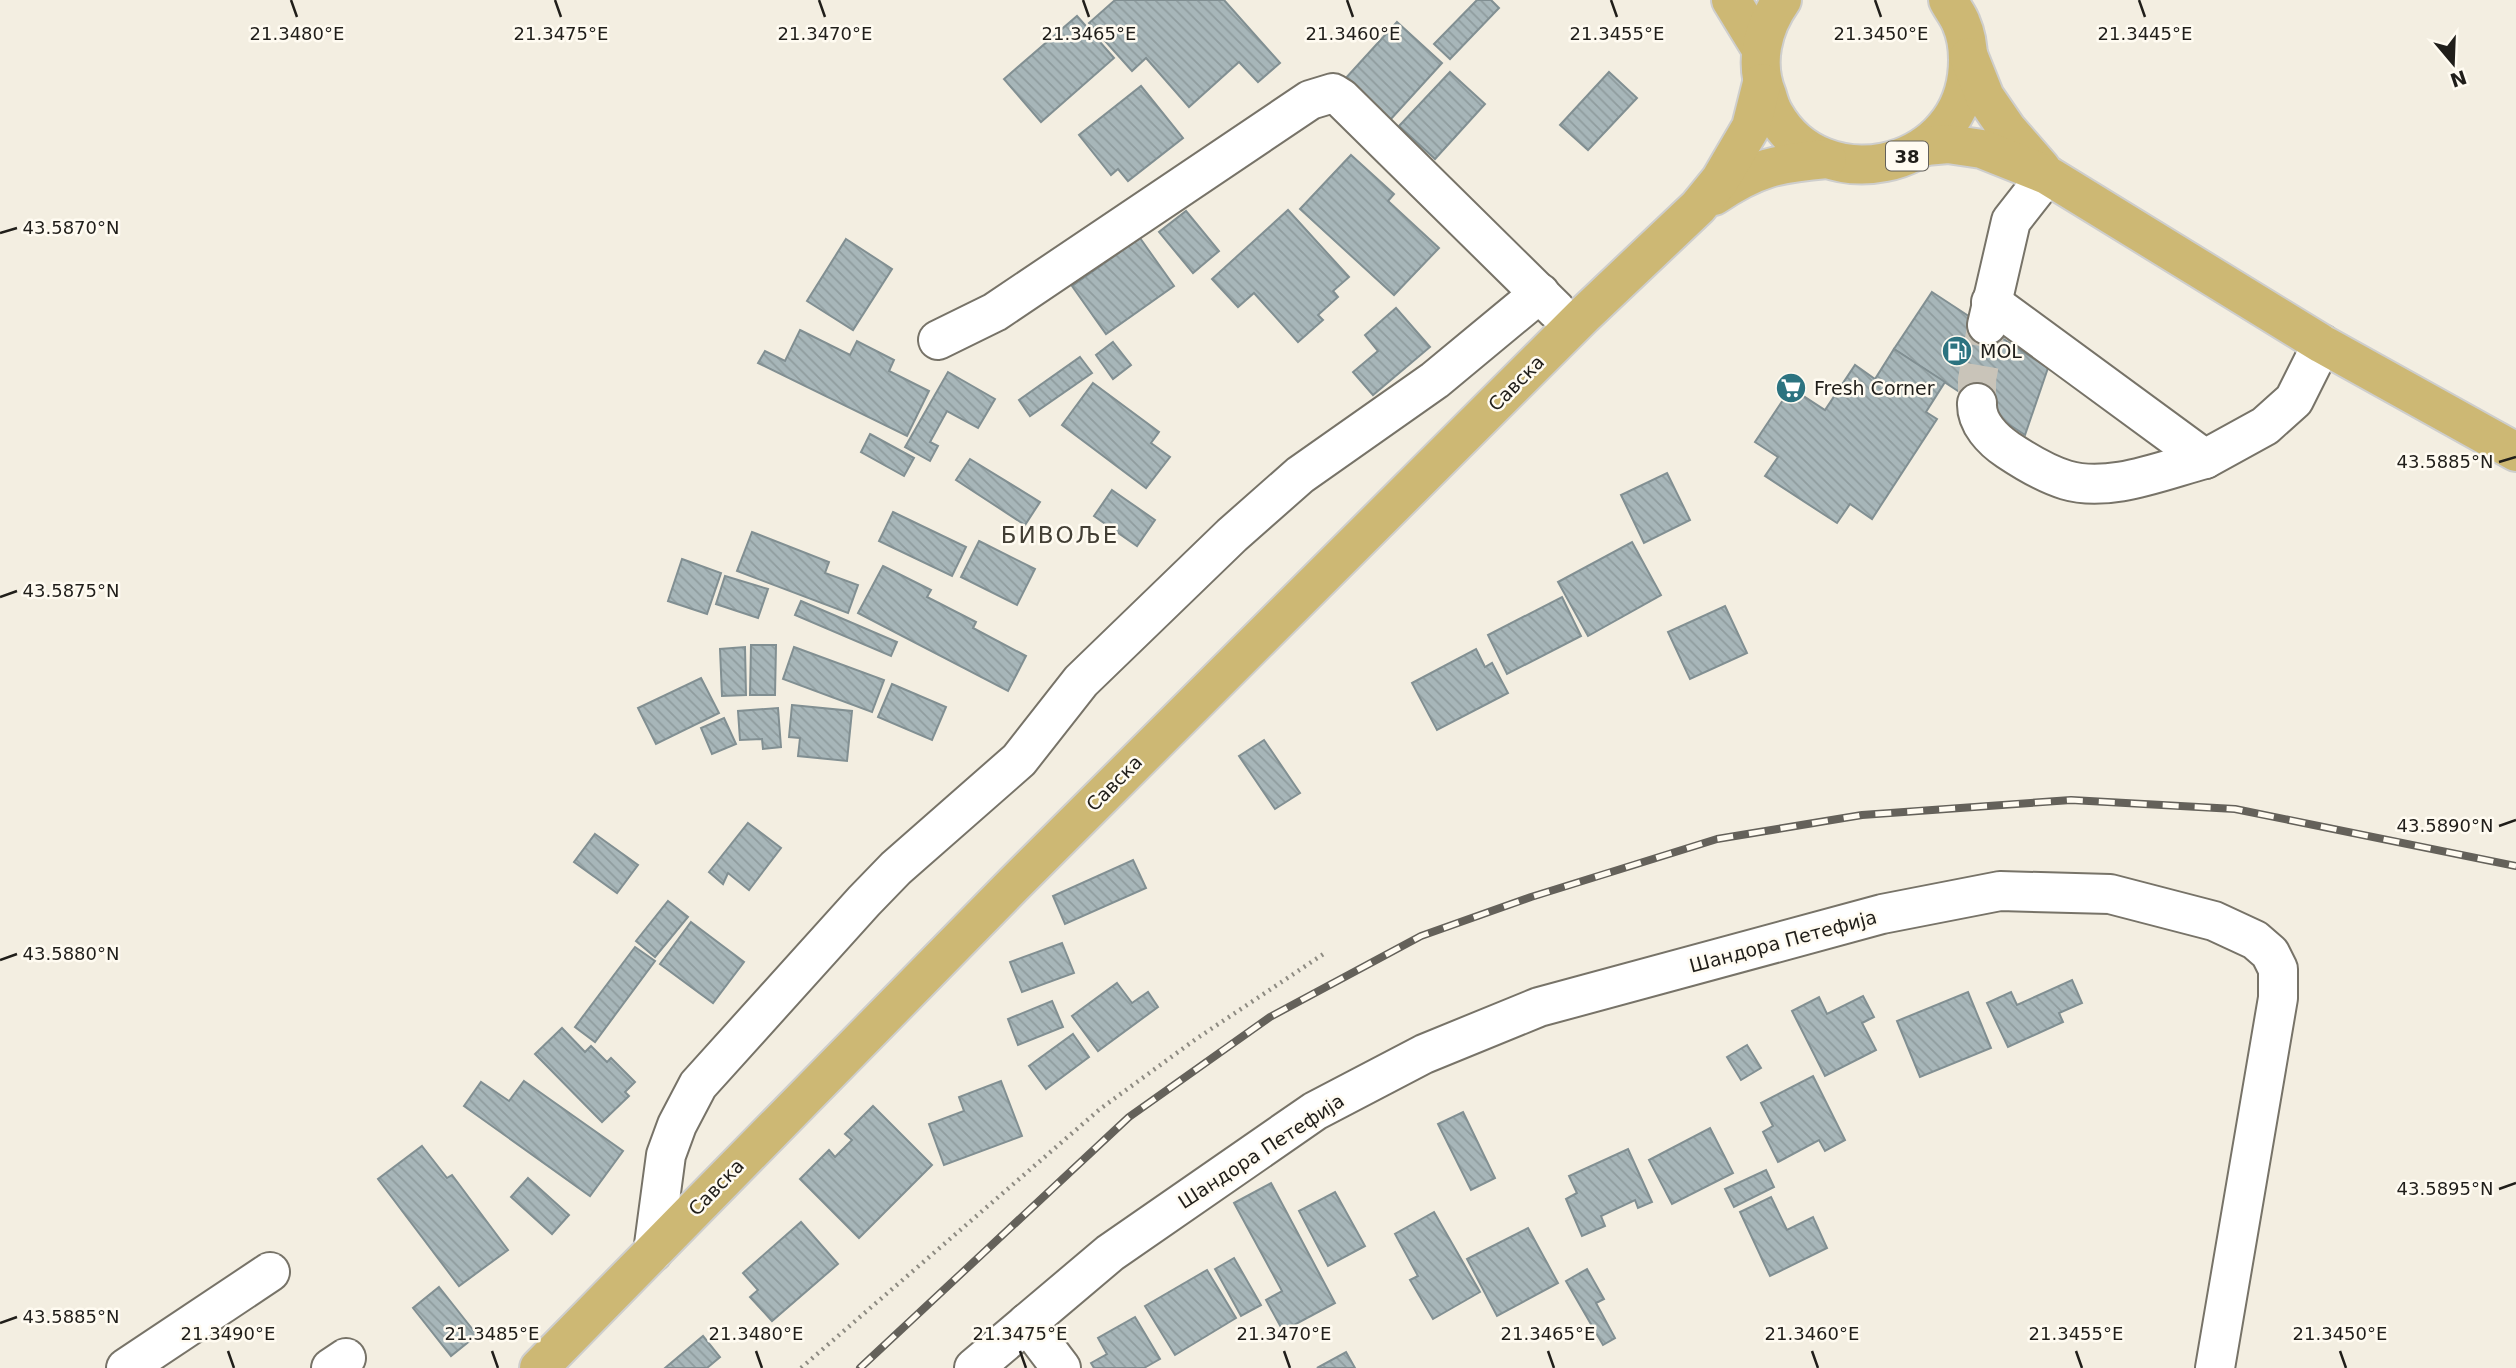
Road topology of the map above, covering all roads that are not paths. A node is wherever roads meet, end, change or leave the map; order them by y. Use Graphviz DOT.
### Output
graph roads {
  1 [pos="1731,0"];
  2 [pos="1782,0"];
  3 [pos="1962,20"];
  4 [pos="1761,66"];
  5 [pos="1926,146"];
  6 [pos="1827,159"];
  7 [pos="2047,175"];
  8 [pos="1698,207"];
  9 [pos="1540,293"];
  10 [pos="1573,326"];
  11 [pos="938,340"];
  12 [pos="2322,344"];
  13 [pos="1977,403"];
  14 [pos="2516,452"];
  15 [pos="2204,458"];
  16 [pos="653,1252"];
  17 [pos="270,1272"];
  18 [pos="1027,1323"];
  19 [pos="126,1368"];
  20 [pos="539,1368"];
  21 [pos="974,1368"];
  22 [pos="1061,1368"];
  23 [pos="2216,1368"];
  1 -- 4 [label="main road, 38"];
  2 -- 4 [label="main road, Савска"];
  3 -- 5 [label="main road, 38"];
  3 -- 7 [label="main road, 38"];
  4 -- 6 [label="main road, 38"];
  4 -- 8 [label="main road, Савска"];
  5 -- 6 [label="main road, 38"];
  5 -- 7 [label="main road, 38"];
  6 -- 8 [label="main road, Савска"];
  7 -- 12 [label="main road, 38"];
  7 -- 15 [label="street"];
  8 -- 10 [label="main road, Савска"];
  9 -- 10 [label="street"];
  9 -- 11 [label="street"];
  9 -- 16 [label="street"];
  10 -- 16 [label="main road, Савска"];
  12 -- 14 [label="main road, 38"];
  12 -- 15 [label="street"];
  13 -- 15 [label="street"];
  16 -- 20 [label="main road, Савска"];
  17 -- 19 [label="street"];
  18 -- 21 [label="street, Шандора Петефија"];
  18 -- 22 [label="street"];
  18 -- 23 [label="street, Шандора Петефија"];
}
